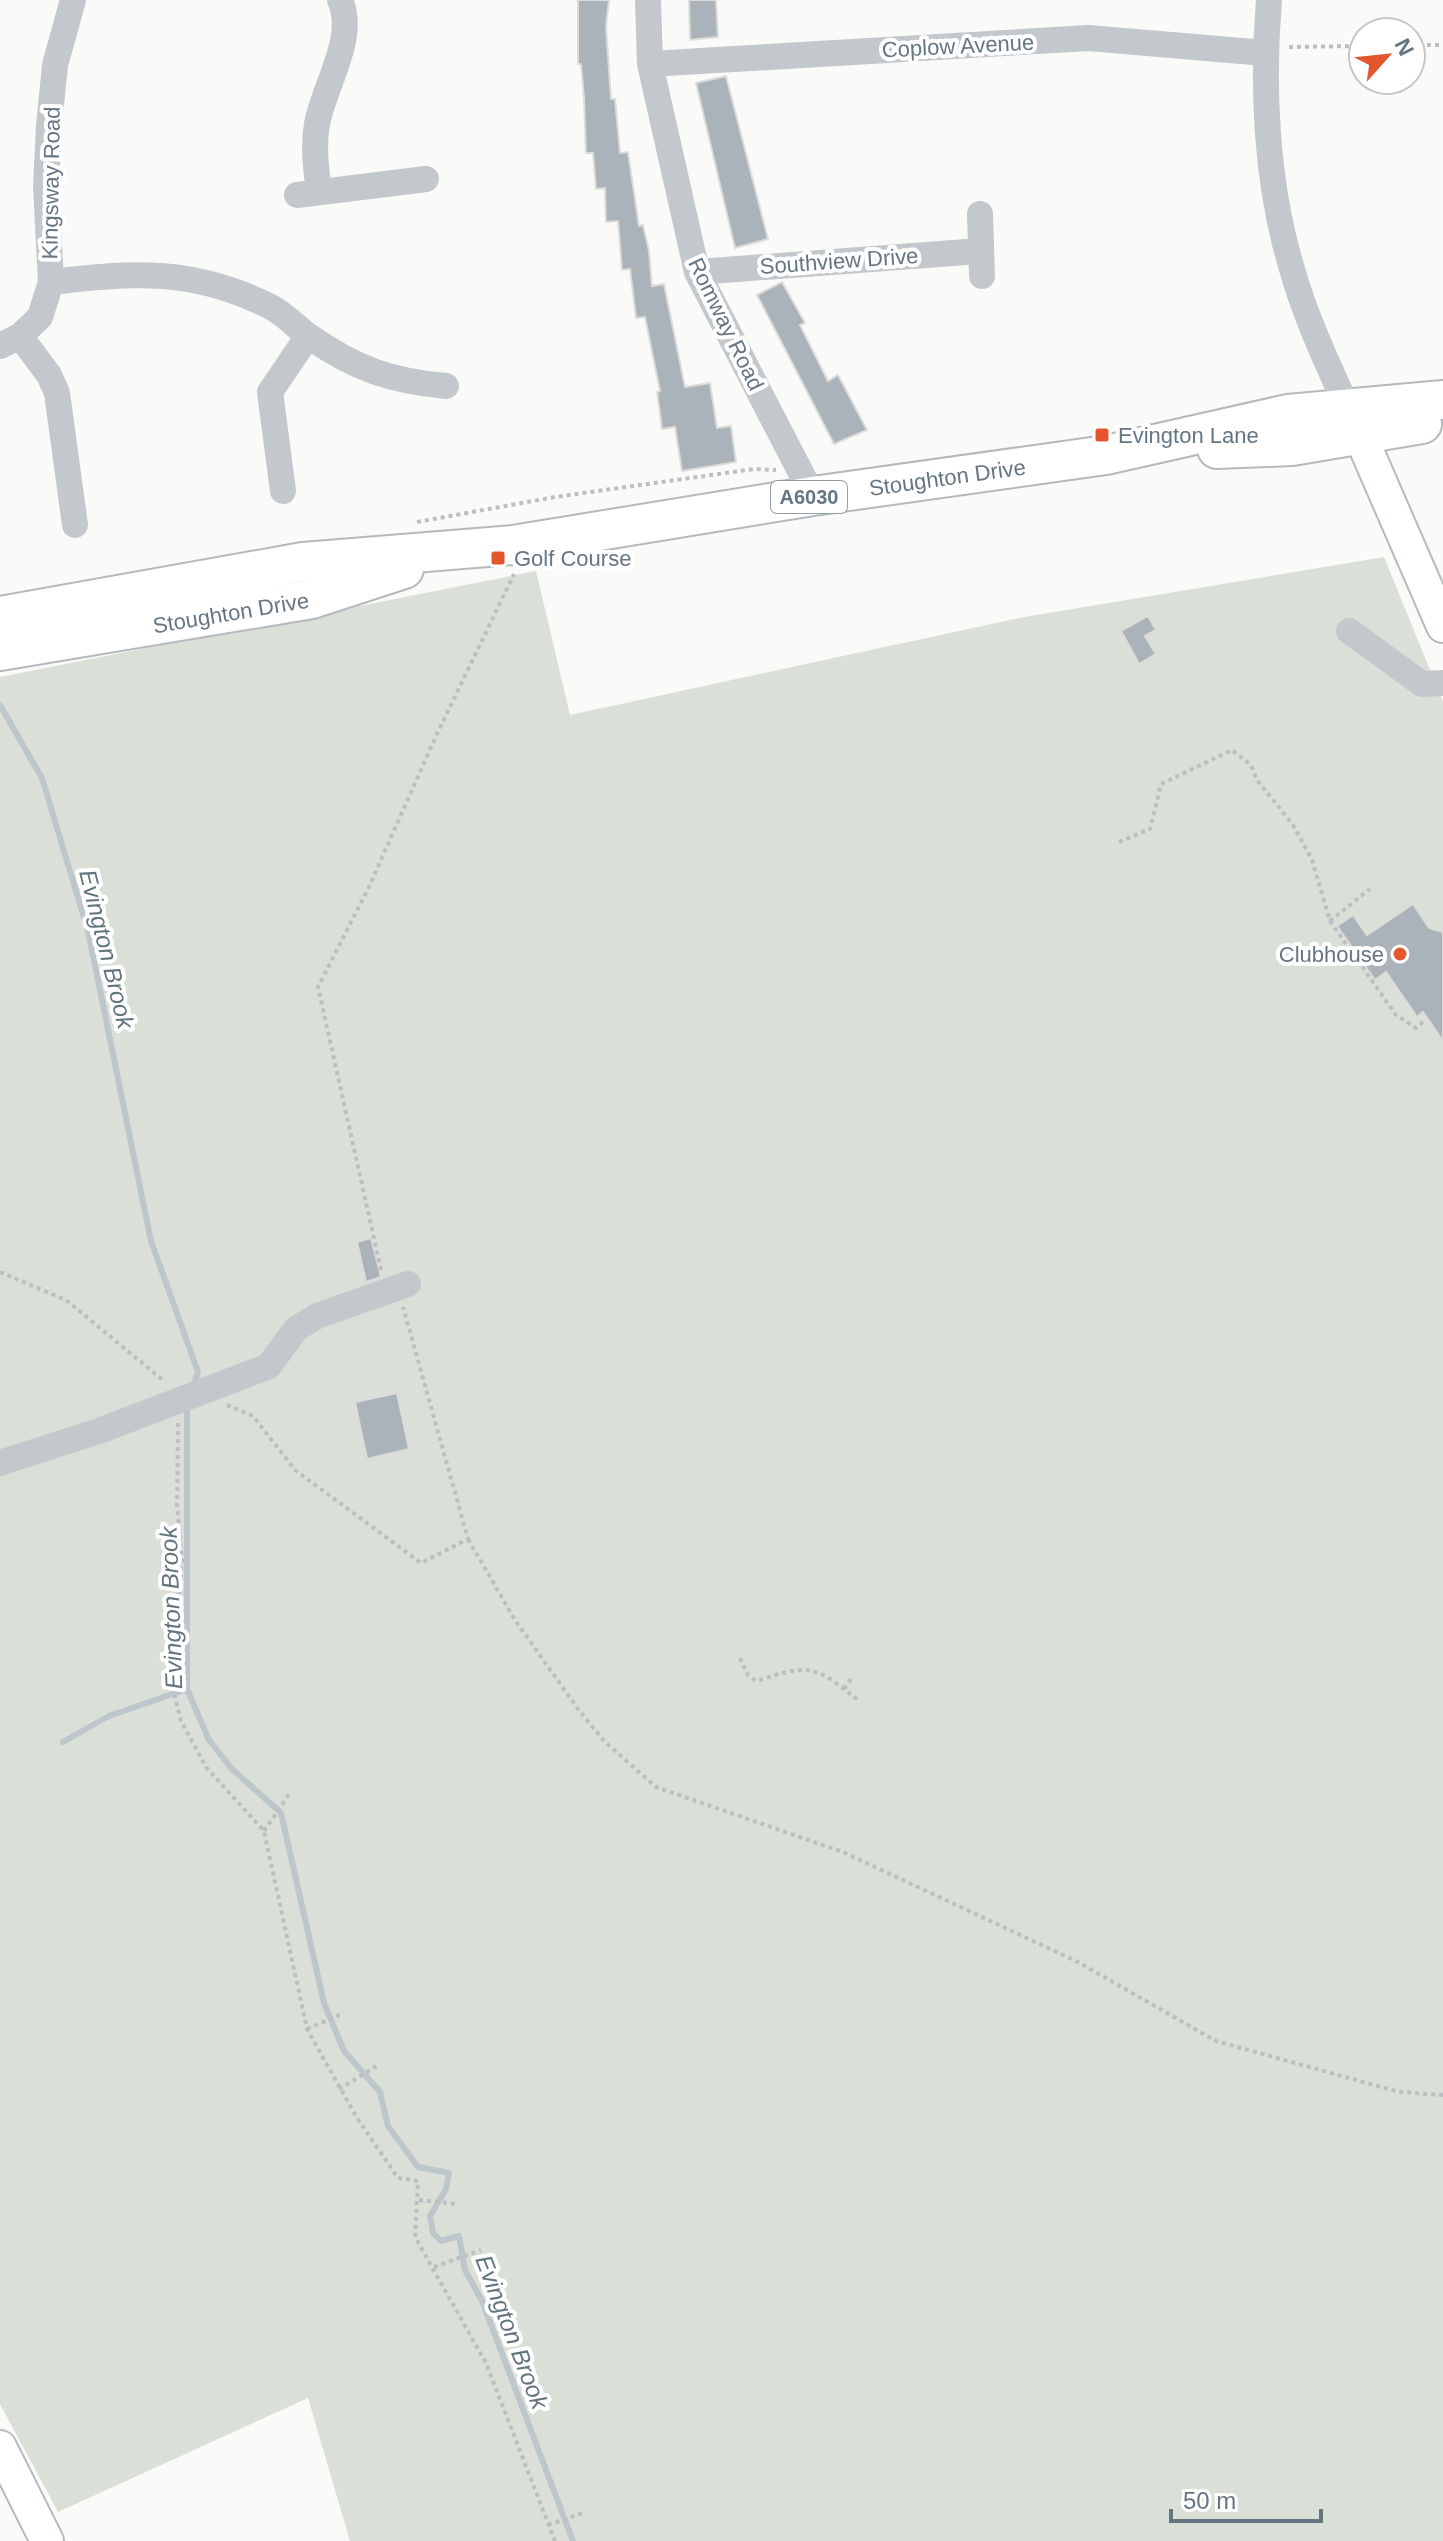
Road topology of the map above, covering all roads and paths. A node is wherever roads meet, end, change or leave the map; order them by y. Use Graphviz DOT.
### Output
graph roads {
  1 [pos="340,0"];
  2 [pos="648,0"];
  3 [pos="1269,0"];
  4 [pos="79,1"];
  5 [pos="1347,47"];
  6 [pos="1265,50"];
  7 [pos="650,64"];
  8 [pos="426,179"];
  9 [pos="980,214"];
  10 [pos="697,272"];
  11 [pos="51,282"];
  12 [pos="308,336"];
  13 [pos="10,341"];
  14 [pos="446,386"];
  15 [pos="1443,400"];
  16 [pos="1443,419"];
  17 [pos="1354,422"];
  18 [pos="283,491"];
  19 [pos="813,496"];
  20 [pos="75,525"];
  21 [pos="529,543"];
  22 [pos="456,552"];
  23 [pos="0,616"];
  24 [pos="1443,626"];
  25 [pos="1349,631"];
  26 [pos="0,651"];
  27 [pos="1443,683"];
  28 [pos="1119,842"];
  29 [pos="1370,889"];
  30 [pos="1330,921"];
  31 [pos="1425,1020"];
  32 [pos="0,1272"];
  33 [pos="408,1284"];
  34 [pos="185,1398"];
  35 [pos="0,1463"];
  36 [pos="468,1539"];
  37 [pos="740,1658"];
  38 [pos="851,1679"];
  39 [pos="844,1689"];
  40 [pos="858,1700"];
  41 [pos="290,1793"];
  42 [pos="264,1831"];
  43 [pos="344,2013"];
  44 [pos="307,2029"];
  45 [pos="377,2066"];
  46 [pos="339,2089"];
  47 [pos="1443,2095"];
  48 [pos="419,2200"];
  49 [pos="456,2204"];
  50 [pos="481,2250"];
  51 [pos="434,2267"];
  52 [pos="0,2447"];
  53 [pos="585,2512"];
  54 [pos="548,2525"];
  55 [pos="47,2541"];
  56 [pos="555,2541"];
  1 -- 8 [label="street"];
  2 -- 7 [label="street, Romway Road"];
  3 -- 6 [label="street"];
  4 -- 11 [label="street, Kingsway Road"];
  5 -- 6 [label="path"];
  6 -- 7 [label="street, Coplow Avenue"];
  6 -- 17 [label="street"];
  7 -- 10 [label="street, Romway Road"];
  9 -- 10 [label="street, Southview Drive"];
  10 -- 19 [label="street, Romway Road"];
  11 -- 12 [label="street"];
  11 -- 13 [label="street, Kingsway Road"];
  12 -- 14 [label="street"];
  12 -- 18 [label="street"];
  13 -- 20 [label="street"];
  15 -- 17 [label="highway, A6030"];
  16 -- 17 [label="highway, A6030"];
  17 -- 19 [label="highway, Stoughton Drive / A6030"];
  17 -- 24 [label="main road"];
  19 -- 21 [label="highway, Stoughton Drive / A6030"];
  21 -- 22 [label="highway, Stoughton Drive / A6030"];
  21 -- 33 [label="path"];
  22 -- 23 [label="highway, Stoughton Drive / A6030"];
  22 -- 26 [label="highway, Stoughton Drive / A6030"];
  25 -- 27 [label="street"];
  28 -- 30 [label="path"];
  29 -- 30 [label="path"];
  30 -- 31 [label="path"];
  32 -- 34 [label="path"];
  33 -- 34 [label="street"];
  33 -- 36 [label="path"];
  34 -- 35 [label="street"];
  34 -- 36 [label="path"];
  34 -- 42 [label="path"];
  36 -- 47 [label="path"];
  37 -- 39 [label="path"];
  38 -- 39 [label="path"];
  39 -- 40 [label="path"];
  41 -- 42 [label="path"];
  42 -- 44 [label="path"];
  43 -- 44 [label="path"];
  44 -- 46 [label="path"];
  45 -- 46 [label="path"];
  46 -- 48 [label="path"];
  48 -- 49 [label="path"];
  48 -- 51 [label="path"];
  50 -- 51 [label="path"];
  51 -- 54 [label="path"];
  52 -- 55 [label="main road"];
  53 -- 54 [label="path"];
  54 -- 56 [label="path"];
}
